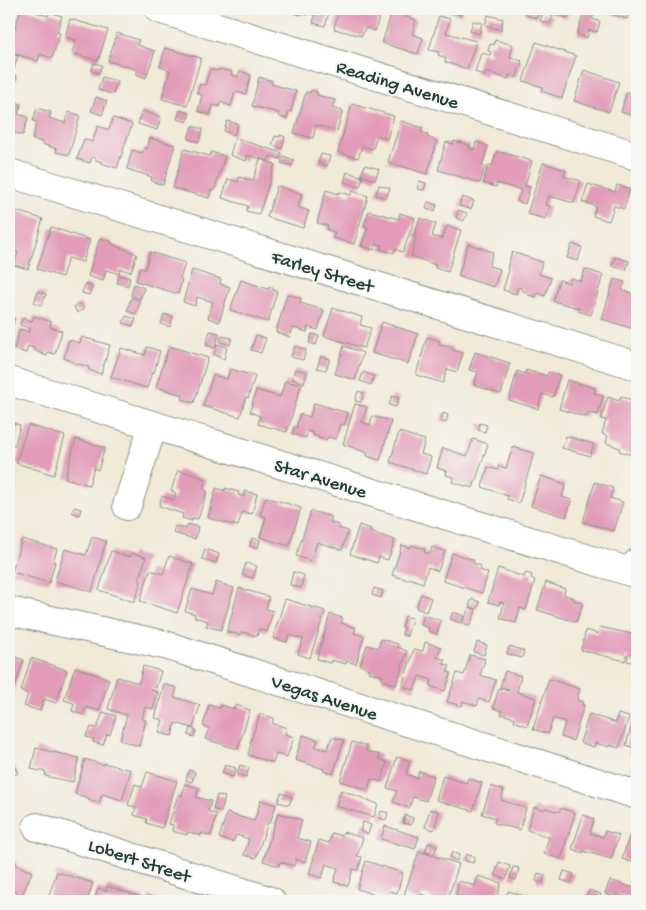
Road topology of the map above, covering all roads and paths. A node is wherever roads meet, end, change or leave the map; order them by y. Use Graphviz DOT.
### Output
graph roads {
  1 [pos="159,9"];
  2 [pos="637,156"];
  3 [pos="9,173"];
  4 [pos="637,366"];
  5 [pos="9,381"];
  6 [pos="153,425"];
  7 [pos="127,506"];
  8 [pos="635,568"];
  9 [pos="9,611"];
  10 [pos="637,795"];
  11 [pos="37,827"];
  12 [pos="271,901"];
  1 -- 2 [label="street, Reading Avenue"];
  3 -- 4 [label="street, Farley Street"];
  5 -- 6 [label="street, Star Avenue"];
  6 -- 7 [label="street"];
  6 -- 8 [label="street, Star Avenue"];
  9 -- 10 [label="street, Vegas Avenue"];
  11 -- 12 [label="street, Lobert Street"];
}
